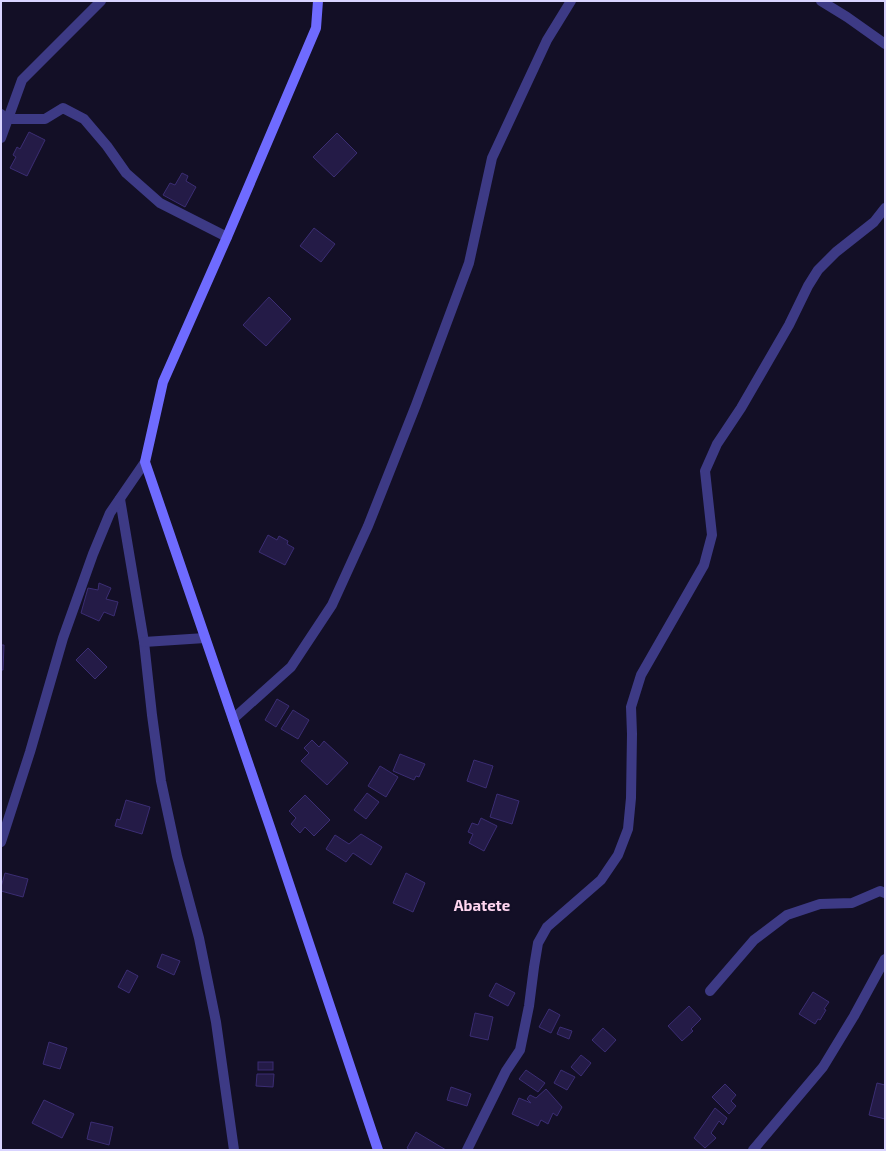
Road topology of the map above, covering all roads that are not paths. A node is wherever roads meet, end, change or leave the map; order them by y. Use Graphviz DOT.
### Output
graph roads {
  1 [pos="101,1"];
  2 [pos="318,1"];
  3 [pos="571,1"];
  4 [pos="821,1"];
  5 [pos="885,44"];
  6 [pos="4,116"];
  7 [pos="1,138"];
  8 [pos="885,208"];
  9 [pos="227,237"];
  10 [pos="145,462"];
  11 [pos="120,499"];
  12 [pos="205,638"];
  13 [pos="144,642"];
  14 [pos="233,719"];
  15 [pos="1,842"];
  16 [pos="885,893"];
  17 [pos="885,959"];
  18 [pos="710,991"];
  19 [pos="234,1150"];
  20 [pos="378,1150"];
  21 [pos="467,1150"];
  22 [pos="753,1150"];
  1 -- 6 [label="street"];
  2 -- 9 [label="main road"];
  3 -- 14 [label="street"];
  4 -- 5 [label="street"];
  6 -- 7 [label="street"];
  6 -- 9 [label="street"];
  8 -- 21 [label="street"];
  9 -- 10 [label="main road"];
  10 -- 11 [label="street"];
  10 -- 12 [label="main road"];
  11 -- 13 [label="street"];
  11 -- 15 [label="street"];
  12 -- 13 [label="street"];
  12 -- 14 [label="main road"];
  13 -- 19 [label="street"];
  14 -- 20 [label="main road"];
  16 -- 18 [label="street"];
  17 -- 22 [label="street"];
}
